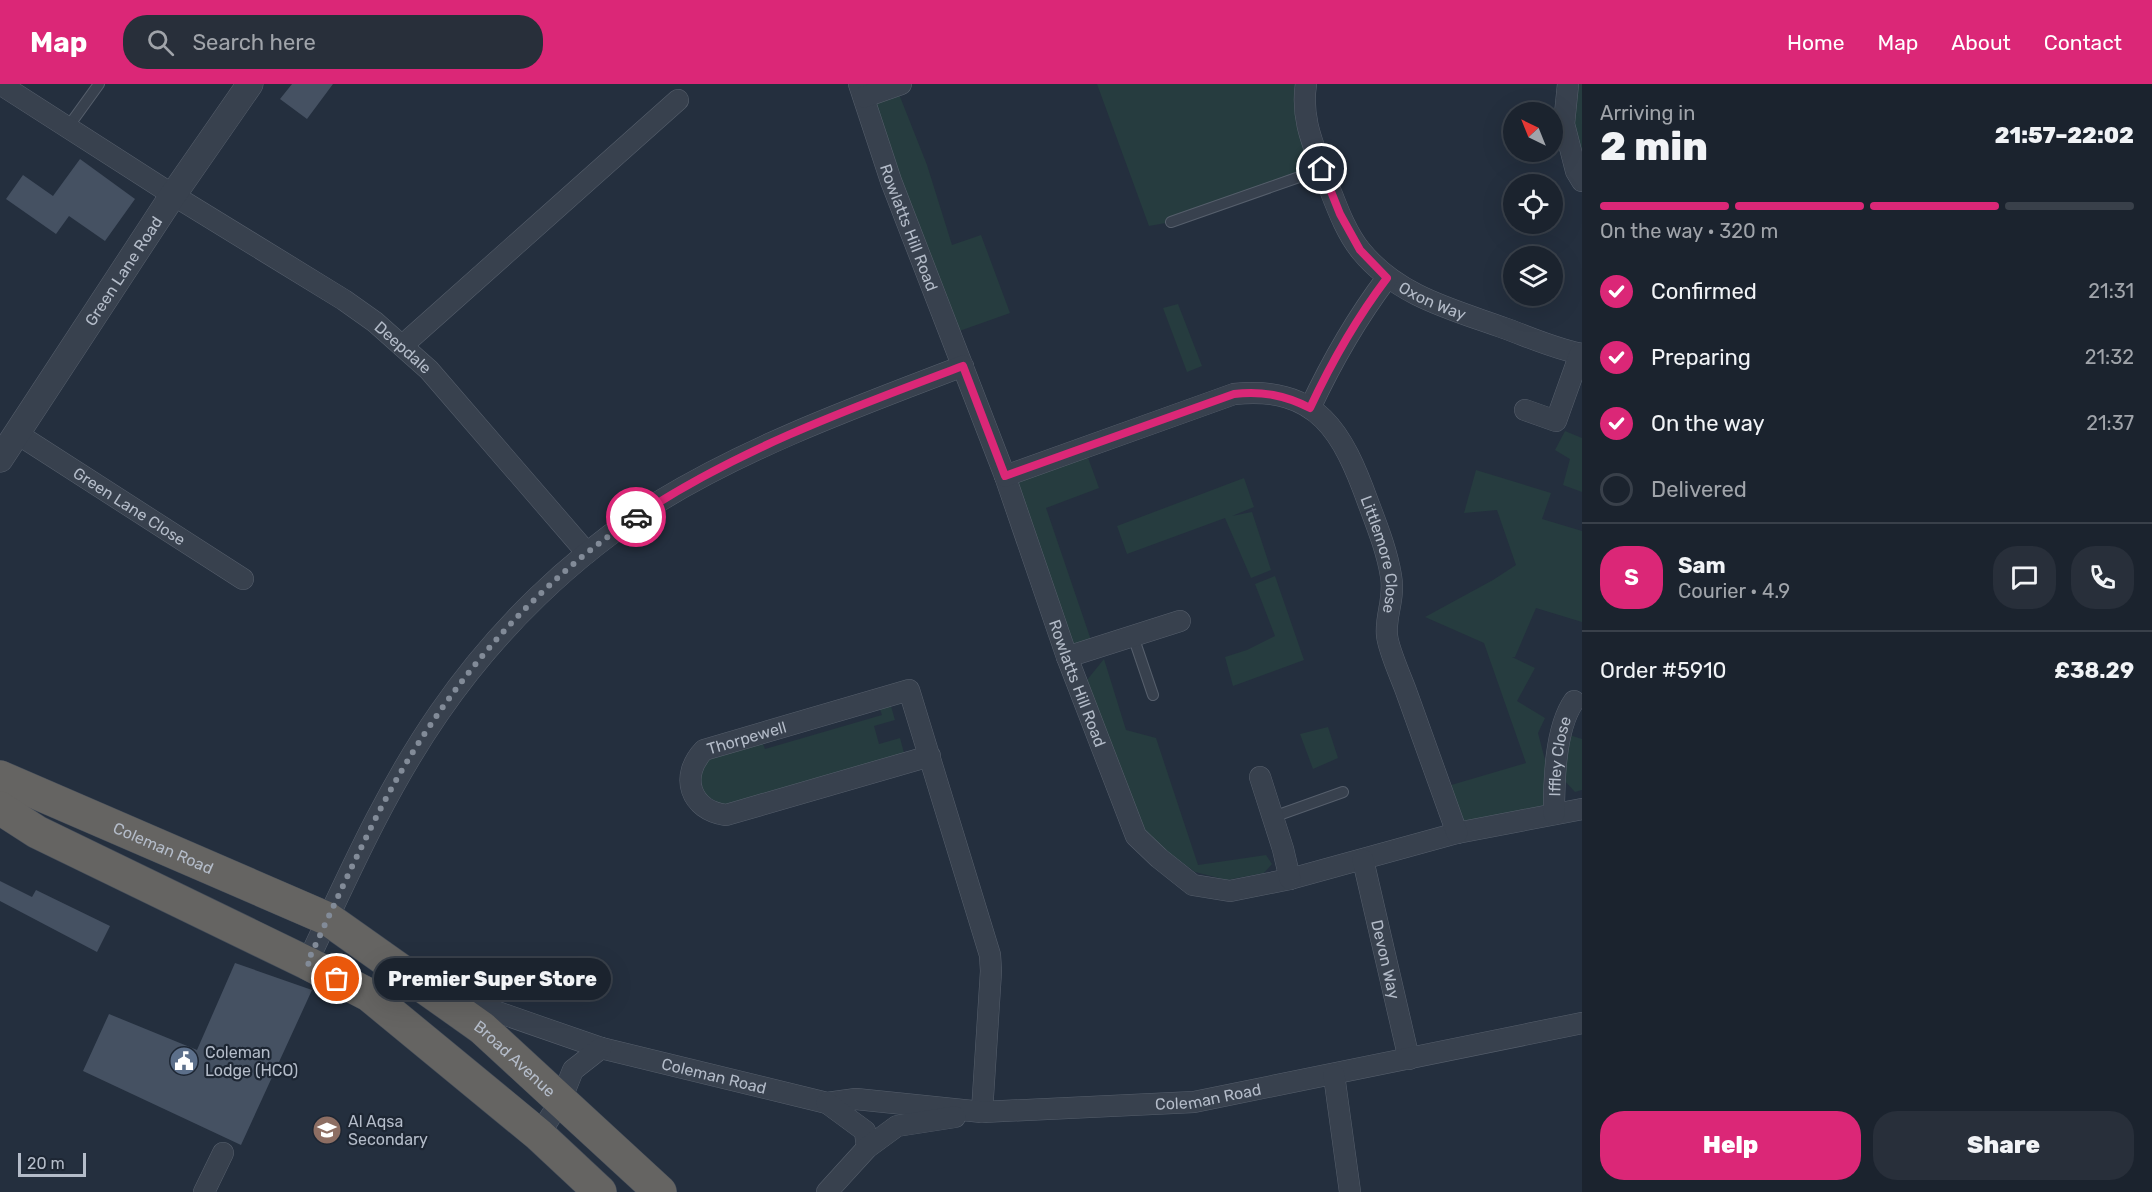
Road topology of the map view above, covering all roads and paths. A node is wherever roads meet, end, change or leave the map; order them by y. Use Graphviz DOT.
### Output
graph roads {
  1 [pos="0,84"];
  2 [pos="99,84"];
  3 [pos="250,84"];
  4 [pos="901,84"];
  5 [pos="1306,84"];
  6 [pos="1568,84"];
  7 [pos="862,91"];
  8 [pos="678,100"];
  9 [pos="68,127"];
  10 [pos="1322,169"];
  11 [pos="1582,181"];
  12 [pos="173,195"];
  13 [pos="1171,222"];
  14 [pos="1387,278"];
  15 [pos="403,345"];
  16 [pos="1581,354"];
  17 [pos="963,366"];
  18 [pos="1310,408"];
  19 [pos="1525,410"];
  20 [pos="16,433"];
  21 [pos="0,459"];
  22 [pos="1005,476"];
  23 [pos="587,553"];
  24 [pos="243,579"];
  25 [pos="1180,621"];
  26 [pos="1133,636"];
  27 [pos="1067,657"];
  28 [pos="1153,695"];
  29 [pos="1574,701"];
  30 [pos="930,756"];
  31 [pos="0,777"];
  32 [pos="1260,777"];
  33 [pos="1343,792"];
  34 [pos="0,808"];
  35 [pos="1582,809"];
  36 [pos="1554,814"];
  37 [pos="1273,818"];
  38 [pos="1457,833"];
  39 [pos="1363,860"];
  40 [pos="1290,879"];
  41 [pos="328,919"];
  42 [pos="307,963"];
  43 [pos="425,987"];
  44 [pos="1582,1023"];
  45 [pos="601,1048"];
  46 [pos="1409,1059"];
  47 [pos="1334,1075"];
  48 [pos="561,1100"];
  49 [pos="827,1103"];
  50 [pos="982,1112"];
  51 [pos="539,1135"];
  52 [pos="867,1148"];
  53 [pos="222,1153"];
  54 [pos="204,1192"];
  55 [pos="600,1192"];
  56 [pos="660,1192"];
  57 [pos="827,1192"];
  58 [pos="1350,1192"];
  1 -- 9 [label="street, Deepdale"];
  2 -- 9 [label="lane"];
  3 -- 12 [label="street, Green Lane Road"];
  4 -- 7 [label="street"];
  5 -- 10 [label="street, Oxon Way"];
  6 -- 11 [label="street"];
  7 -- 17 [label="street, Rowlatts Hill Road"];
  8 -- 15 [label="street"];
  9 -- 12 [label="street, Deepdale"];
  10 -- 13 [label="lane"];
  10 -- 14 [label="street, Oxon Way"];
  12 -- 15 [label="street, Deepdale"];
  12 -- 20 [label="street, Green Lane Road"];
  14 -- 16 [label="street, Oxon Way"];
  14 -- 18 [label="street"];
  15 -- 23 [label="street, Deepdale"];
  16 -- 19 [label="street"];
  17 -- 22 [label="street, Rowlatts Hill Road"];
  17 -- 23 [label="street"];
  18 -- 22 [label="street, Littlemore Close"];
  18 -- 38 [label="street, Littlemore Close"];
  20 -- 21 [label="street, Green Lane Road"];
  20 -- 24 [label="street, Green Lane Close"];
  22 -- 27 [label="street, Rowlatts Hill Road"];
  23 -- 41 [label="street"];
  25 -- 26 [label="street"];
  26 -- 27 [label="street"];
  26 -- 28 [label="lane"];
  27 -- 40 [label="street, Rowlatts Hill Road"];
  29 -- 36 [label="street, Iffley Close"];
  30 -- 30 [label="street, Thorpewell"];
  30 -- 50 [label="street, Thorpewell"];
  31 -- 41 [label="highway, Coleman Road"];
  32 -- 37 [label="street"];
  33 -- 37 [label="lane"];
  34 -- 42 [label="highway"];
  35 -- 36 [label="street, Rowlatts Hill Road"];
  36 -- 38 [label="street, Rowlatts Hill Road"];
  37 -- 40 [label="street"];
  38 -- 39 [label="street, Rowlatts Hill Road"];
  39 -- 40 [label="street, Rowlatts Hill Road"];
  39 -- 46 [label="street, Devon Way"];
  41 -- 42 [label="street"];
  41 -- 43 [label="highway, Broad Avenue"];
  42 -- 51 [label="highway"];
  43 -- 45 [label="street, Coleman Road"];
  43 -- 48 [label="highway, Broad Avenue"];
  44 -- 46 [label="street, Coleman Road"];
  45 -- 48 [label="street"];
  45 -- 49 [label="street, Coleman Road"];
  46 -- 47 [label="street, Coleman Road"];
  47 -- 50 [label="street, Coleman Road"];
  47 -- 58 [label="street"];
  48 -- 51 [label="street"];
  48 -- 56 [label="highway, Broad Avenue"];
  49 -- 50 [label="street, Coleman Road"];
  49 -- 52 [label="street, Coleman Road"];
  50 -- 52 [label="street"];
  51 -- 55 [label="highway"];
  52 -- 57 [label="street"];
  53 -- 54 [label="street"];
}
